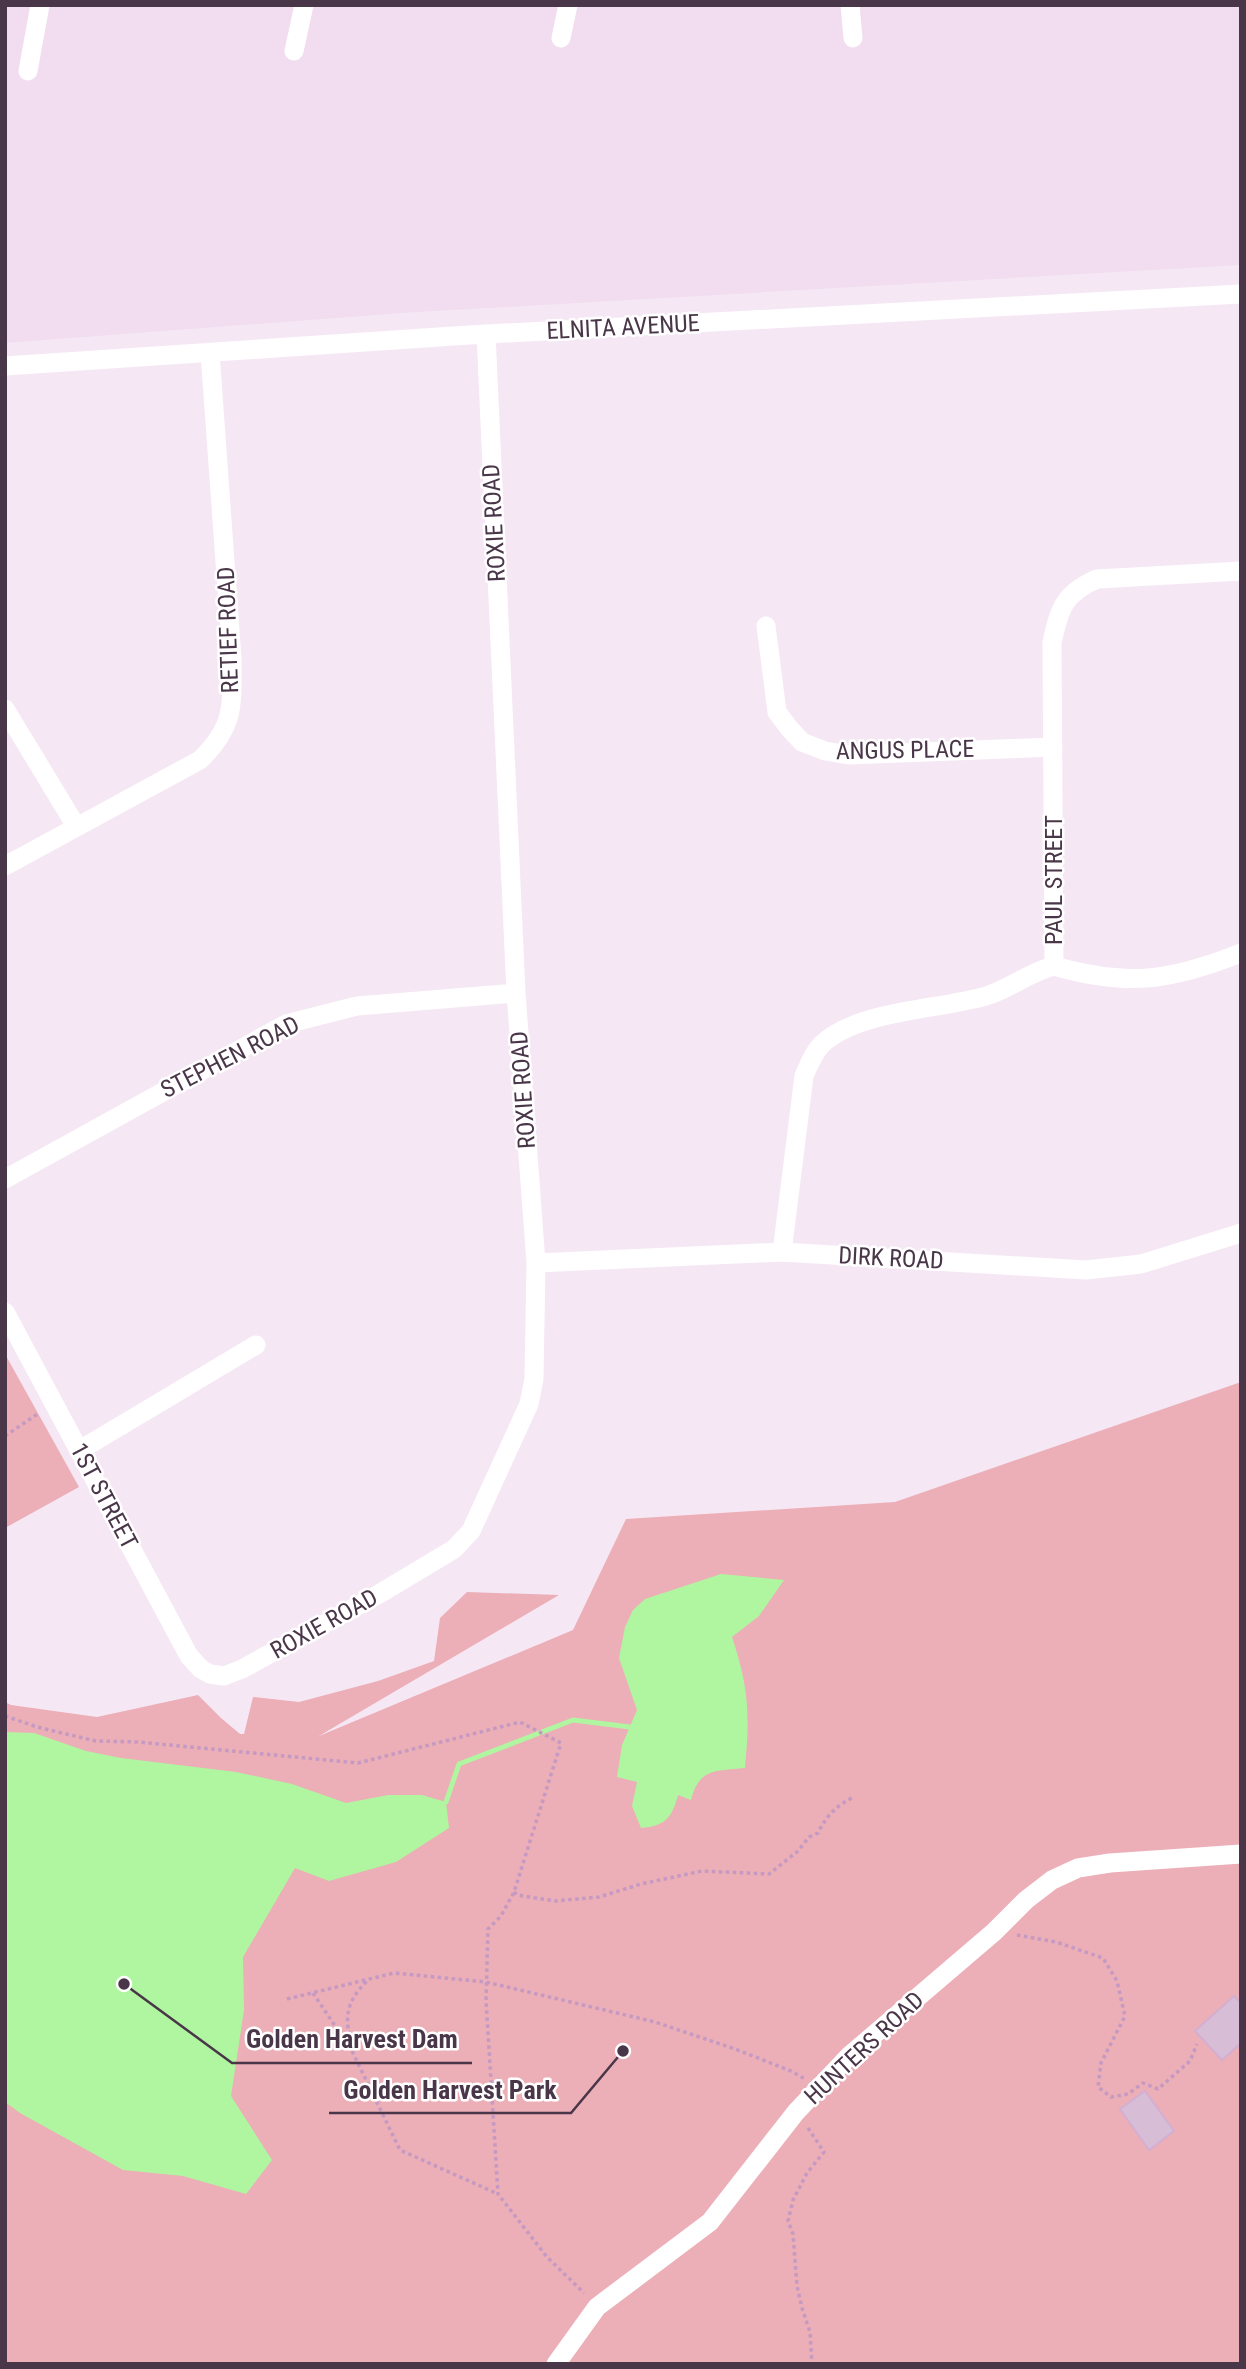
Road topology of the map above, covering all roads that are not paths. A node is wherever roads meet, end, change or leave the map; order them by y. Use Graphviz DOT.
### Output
graph roads {
  1 [pos="40,5"];
  2 [pos="304,5"];
  3 [pos="568,5"];
  4 [pos="850,5"];
  5 [pos="561,38"];
  6 [pos="853,38"];
  7 [pos="294,51"];
  8 [pos="28,71"];
  9 [pos="1241,293"];
  10 [pos="486,334"];
  11 [pos="210,353"];
  12 [pos="5,366"];
  13 [pos="1241,571"];
  14 [pos="766,626"];
  15 [pos="5,709"];
  16 [pos="1053,747"];
  17 [pos="76,826"];
  18 [pos="5,866"];
  19 [pos="1241,953"];
  20 [pos="1054,966"];
  21 [pos="516,993"];
  22 [pos="5,1179"];
  23 [pos="1241,1233"];
  24 [pos="782,1252"];
  25 [pos="536,1263"];
  26 [pos="5,1312"];
  27 [pos="256,1345"];
  28 [pos="80,1450"];
  29 [pos="210,1674"];
  30 [pos="1241,1854"];
  31 [pos="556,2364"];
  1 -- 8 [label="street"];
  2 -- 7 [label="street"];
  3 -- 5 [label="street"];
  4 -- 6 [label="street"];
  9 -- 10 [label="street, ELNITA AVENUE"];
  10 -- 11 [label="street, ELNITA AVENUE"];
  10 -- 21 [label="street, ROXIE ROAD"];
  11 -- 12 [label="street, ELNITA AVENUE"];
  11 -- 17 [label="street, RETIEF ROAD"];
  13 -- 16 [label="street, PAUL STREET"];
  14 -- 16 [label="street, ANGUS PLACE"];
  15 -- 17 [label="street"];
  16 -- 20 [label="street, PAUL STREET"];
  17 -- 18 [label="street, RETIEF ROAD"];
  19 -- 20 [label="street"];
  20 -- 24 [label="street, PAUL STREET"];
  21 -- 22 [label="street, STEPHEN ROAD"];
  21 -- 25 [label="street, ROXIE ROAD"];
  23 -- 24 [label="street, DIRK ROAD"];
  24 -- 25 [label="street, DIRK ROAD"];
  25 -- 29 [label="street, ROXIE ROAD"];
  26 -- 28 [label="street, 1ST STREET"];
  27 -- 28 [label="street"];
  28 -- 29 [label="street, 1ST STREET"];
  30 -- 31 [label="street, HUNTERS ROAD"];
}
